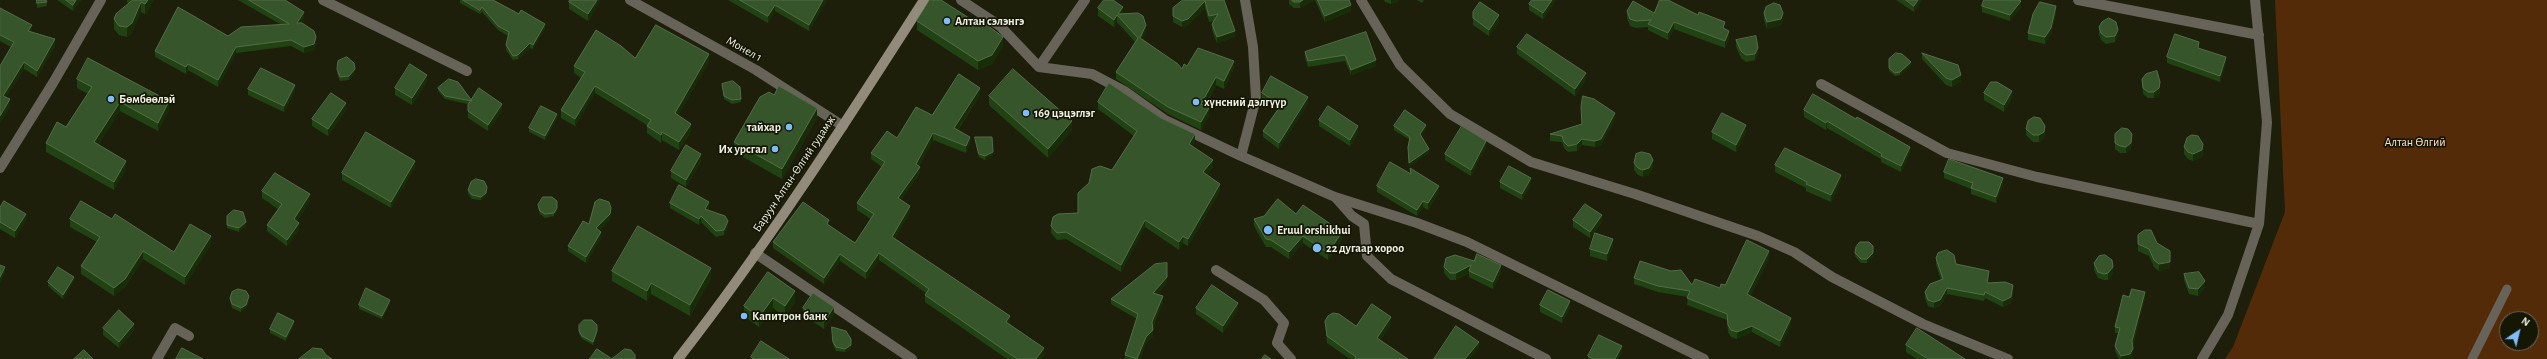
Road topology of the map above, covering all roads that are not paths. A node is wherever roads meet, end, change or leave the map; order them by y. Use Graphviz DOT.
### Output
graph roads {
  1 [pos="101,0"];
  2 [pos="323,0"];
  3 [pos="630,0"];
  4 [pos="924,0"];
  5 [pos="961,0"];
  6 [pos="1085,0"];
  7 [pos="1245,0"];
  8 [pos="1361,0"];
  9 [pos="2078,0"];
  10 [pos="2256,0"];
  11 [pos="2259,35"];
  12 [pos="1039,67"];
  13 [pos="467,71"];
  14 [pos="1821,84"];
  15 [pos="843,126"];
  16 [pos="1241,156"];
  17 [pos="0,168"];
  18 [pos="1335,198"];
  19 [pos="2259,224"];
  20 [pos="756,253"];
  21 [pos="1216,270"];
  22 [pos="2507,289"];
  23 [pos="189,336"];
  24 [pos="157,359"];
  25 [pos="678,359"];
  26 [pos="912,359"];
  27 [pos="1291,359"];
  28 [pos="1546,359"];
  29 [pos="1704,359"];
  30 [pos="2008,359"];
  31 [pos="2202,359"];
  32 [pos="2472,359"];
  1 -- 17 [label="street"];
  2 -- 13 [label="street"];
  3 -- 15 [label="street, Монел 1"];
  4 -- 15 [label="main road, Баруун Алтан-Өлгий гудамж"];
  5 -- 12 [label="street"];
  6 -- 12 [label="street"];
  7 -- 16 [label="street"];
  8 -- 30 [label="street"];
  9 -- 11 [label="street"];
  10 -- 11 [label="street"];
  11 -- 19 [label="street"];
  12 -- 16 [label="street"];
  14 -- 19 [label="street"];
  15 -- 20 [label="main road, Баруун Алтан-Өлгий гудамж"];
  16 -- 18 [label="street"];
  18 -- 28 [label="street"];
  18 -- 29 [label="street"];
  19 -- 31 [label="street"];
  20 -- 25 [label="main road, Баруун Алтан-Өлгий гудамж"];
  20 -- 26 [label="street"];
  21 -- 27 [label="street"];
  22 -- 32 [label="lane"];
  23 -- 24 [label="street"];
}
